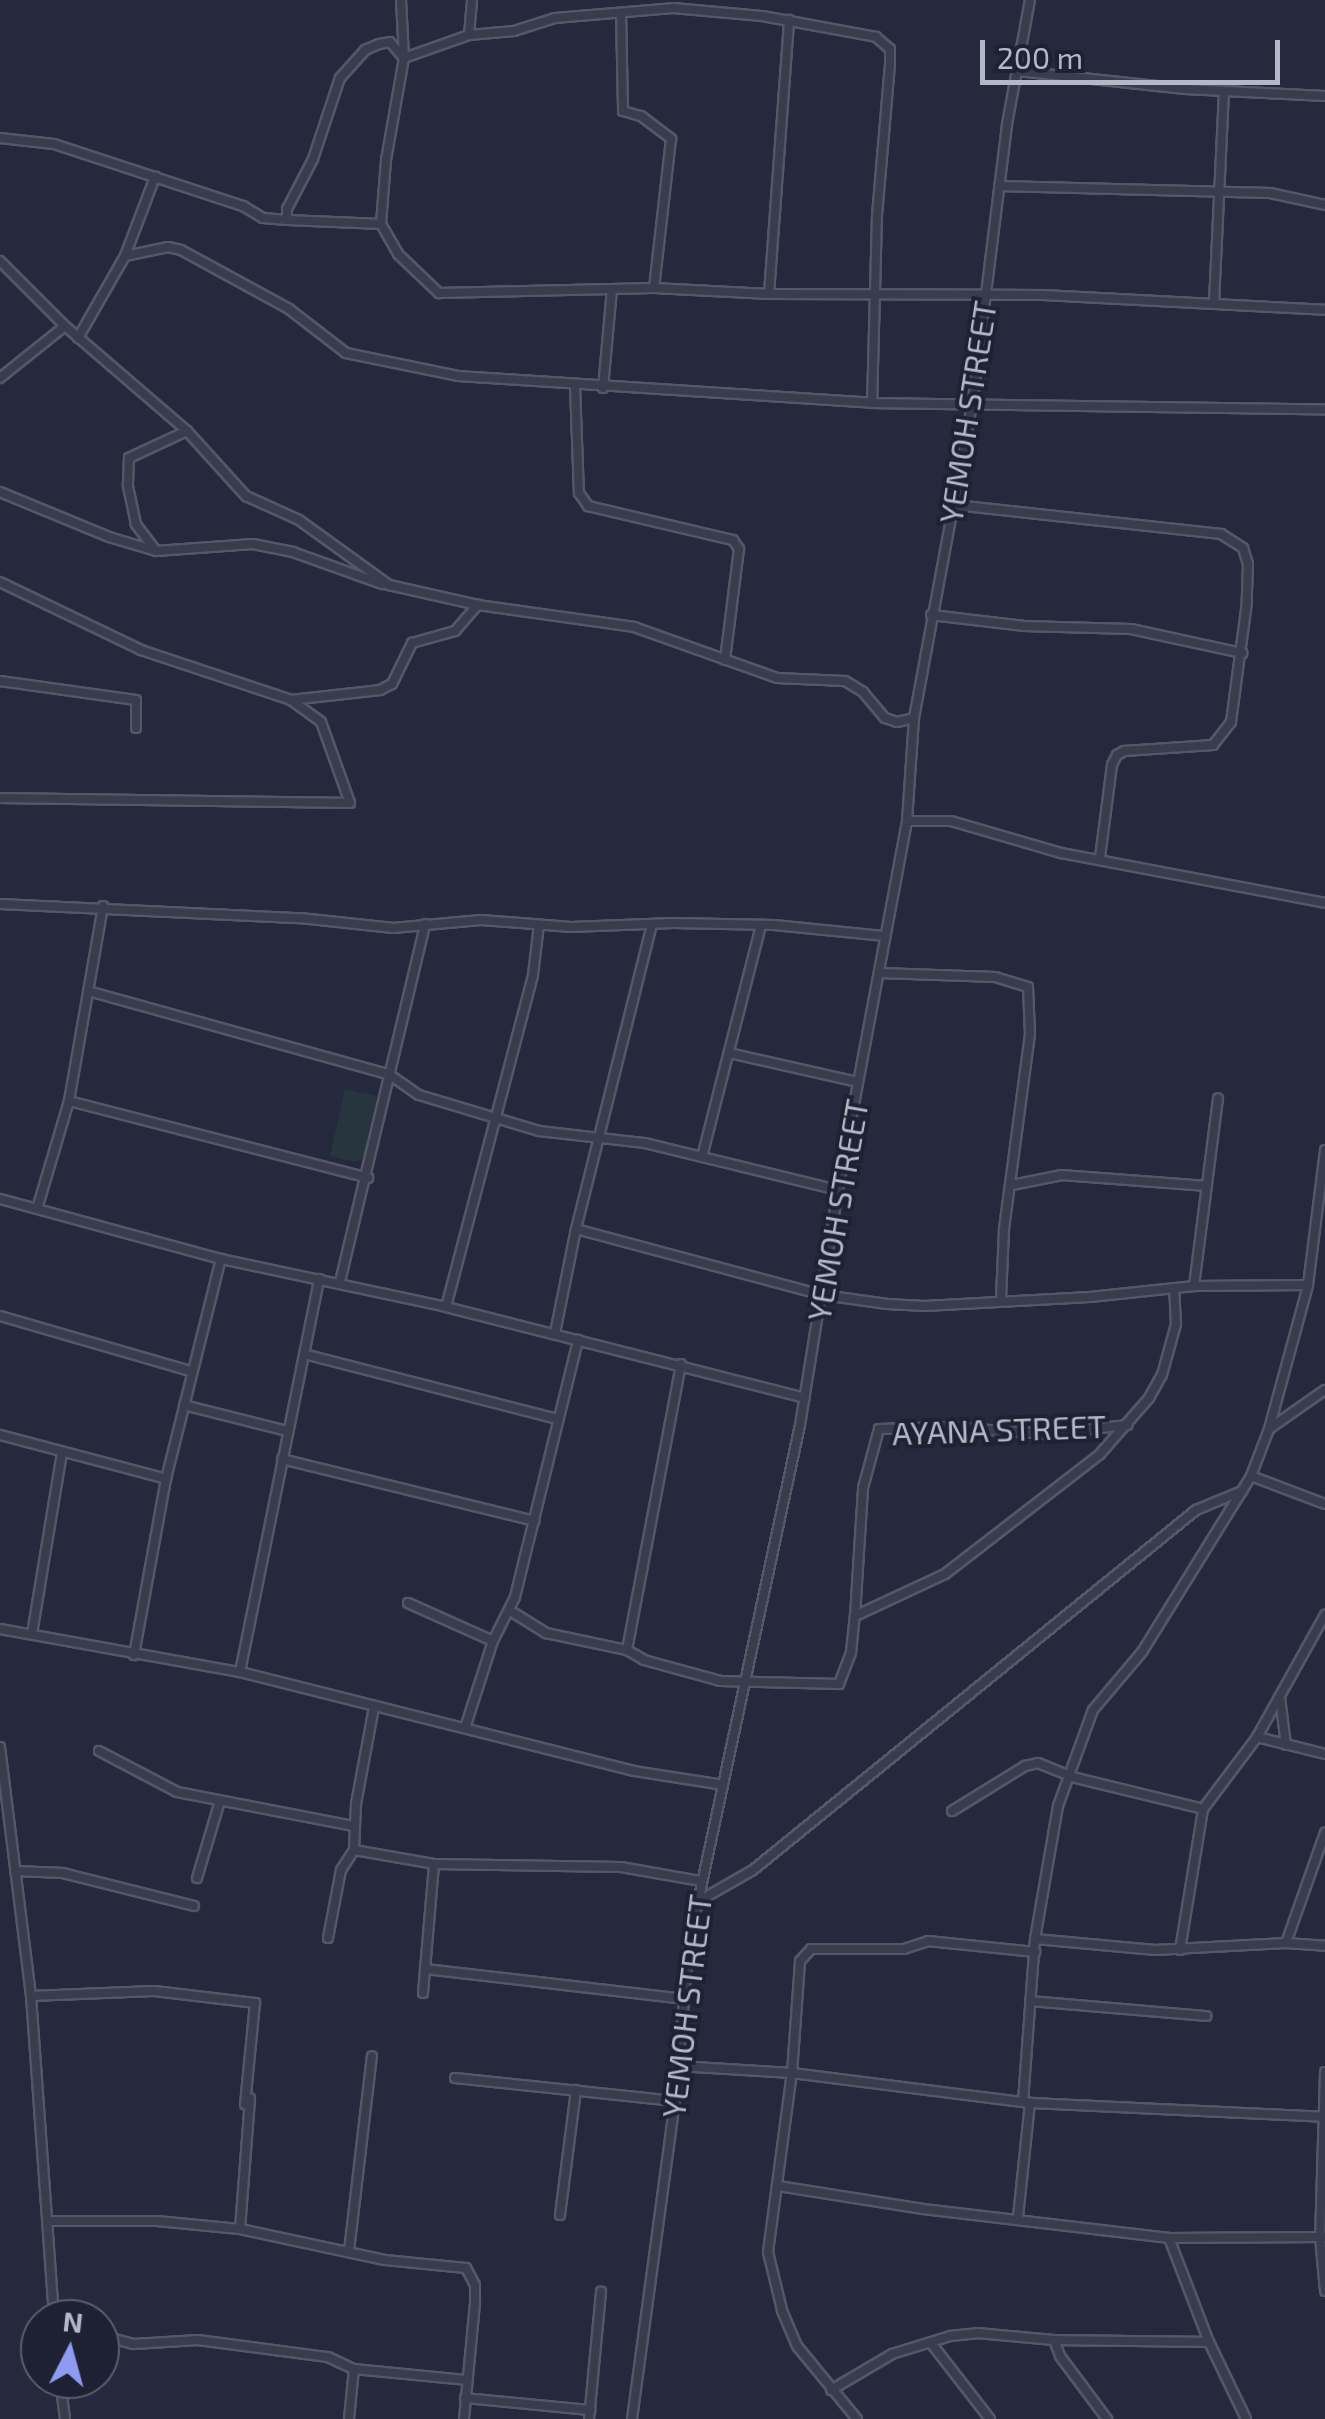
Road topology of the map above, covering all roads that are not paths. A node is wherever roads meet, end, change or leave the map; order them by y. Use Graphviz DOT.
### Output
graph roads {
  1 [pos="401,0"];
  2 [pos="472,0"];
  3 [pos="1030,0"];
  4 [pos="621,13"];
  5 [pos="788,20"];
  6 [pos="469,35"];
  7 [pos="404,58"];
  8 [pos="1017,71"];
  9 [pos="1224,92"];
  10 [pos="1325,96"];
  11 [pos="0,138"];
  12 [pos="155,177"];
  13 [pos="999,186"];
  14 [pos="1217,194"];
  15 [pos="1325,205"];
  16 [pos="287,220"];
  17 [pos="381,224"];
  18 [pos="125,256"];
  19 [pos="0,261"];
  20 [pos="654,288"];
  21 [pos="612,289"];
  22 [pos="769,294"];
  23 [pos="987,294"];
  24 [pos="875,296"];
  25 [pos="1214,303"];
  26 [pos="1325,310"];
  27 [pos="65,326"];
  28 [pos="78,338"];
  29 [pos="0,378"];
  30 [pos="575,386"];
  31 [pos="603,388"];
  32 [pos="872,403"];
  33 [pos="972,406"];
  34 [pos="1325,410"];
  35 [pos="187,431"];
  36 [pos="0,492"];
  37 [pos="954,505"];
  38 [pos="156,551"];
  39 [pos="0,582"];
  40 [pos="389,586"];
  41 [pos="478,605"];
  42 [pos="930,615"];
  43 [pos="1242,654"];
  44 [pos="725,660"];
  45 [pos="0,681"];
  46 [pos="291,700"];
  47 [pos="914,718"];
  48 [pos="136,728"];
  49 [pos="0,798"];
  50 [pos="907,821"];
  51 [pos="1100,858"];
  52 [pos="1325,903"];
  53 [pos="0,904"];
  54 [pos="103,906"];
  55 [pos="425,924"];
  56 [pos="652,924"];
  57 [pos="761,925"];
  58 [pos="539,926"];
  59 [pos="885,936"];
  60 [pos="880,974"];
  61 [pos="88,991"];
  62 [pos="729,1053"];
  63 [pos="390,1075"];
  64 [pos="858,1082"];
  65 [pos="1218,1099"];
  66 [pos="69,1101"];
  67 [pos="495,1118"];
  68 [pos="600,1138"];
  69 [pos="1325,1150"];
  70 [pos="702,1157"];
  71 [pos="368,1178"];
  72 [pos="1012,1185"];
  73 [pos="1207,1186"];
  74 [pos="838,1190"];
  75 [pos="0,1199"];
  76 [pos="37,1209"];
  77 [pos="576,1228"];
  78 [pos="222,1259"];
  79 [pos="319,1279"];
  80 [pos="340,1282"];
  81 [pos="1308,1285"];
  82 [pos="1194,1286"];
  83 [pos="1174,1288"];
  84 [pos="823,1294"];
  85 [pos="1001,1299"];
  86 [pos="446,1307"];
  87 [pos="0,1316"];
  88 [pos="554,1334"];
  89 [pos="578,1340"];
  90 [pos="304,1354"];
  91 [pos="681,1364"];
  92 [pos="191,1370"];
  93 [pos="1325,1390"];
  94 [pos="804,1398"];
  95 [pos="184,1405"];
  96 [pos="556,1419"];
  97 [pos="1127,1425"];
  98 [pos="1269,1429"];
  99 [pos="287,1430"];
  100 [pos="0,1435"];
  101 [pos="62,1452"];
  102 [pos="282,1459"];
  103 [pos="1250,1476"];
  104 [pos="166,1479"];
  105 [pos="1242,1491"];
  106 [pos="1325,1504"];
  107 [pos="535,1521"];
  108 [pos="408,1603"];
  109 [pos="509,1610"];
  110 [pos="1325,1615"];
  111 [pos="855,1616"];
  112 [pos="0,1629"];
  113 [pos="32,1634"];
  114 [pos="493,1640"];
  115 [pos="1313,1644"];
  116 [pos="1325,1644"];
  117 [pos="626,1650"];
  118 [pos="134,1655"];
  119 [pos="240,1672"];
  120 [pos="746,1684"];
  121 [pos="1280,1696"];
  122 [pos="374,1708"];
  123 [pos="465,1728"];
  124 [pos="1257,1737"];
  125 [pos="1286,1745"];
  126 [pos="0,1748"];
  127 [pos="99,1751"];
  128 [pos="1325,1754"];
  129 [pos="1072,1777"];
  130 [pos="723,1785"];
  131 [pos="220,1802"];
  132 [pos="1202,1809"];
  133 [pos="952,1811"];
  134 [pos="354,1826"];
  135 [pos="1325,1833"];
  136 [pos="354,1850"];
  137 [pos="434,1864"];
  138 [pos="1313,1866"];
  139 [pos="1325,1868"];
  140 [pos="14,1870"];
  141 [pos="197,1878"];
  142 [pos="700,1882"];
  143 [pos="697,1902"];
  144 [pos="194,1906"];
  145 [pos="328,1938"];
  146 [pos="1035,1938"];
  147 [pos="1286,1943"];
  148 [pos="1325,1946"];
  149 [pos="1180,1950"];
  150 [pos="1035,1952"];
  151 [pos="426,1969"];
  152 [pos="424,1992"];
  153 [pos="31,1996"];
  154 [pos="683,1999"];
  155 [pos="1031,2001"];
  156 [pos="1206,2016"];
  157 [pos="372,2056"];
  158 [pos="678,2066"];
  159 [pos="1325,2072"];
  160 [pos="792,2073"];
  161 [pos="455,2078"];
  162 [pos="250,2089"];
  163 [pos="576,2090"];
  164 [pos="675,2101"];
  165 [pos="1026,2103"];
  166 [pos="245,2106"];
  167 [pos="1324,2118"];
  168 [pos="778,2186"];
  169 [pos="560,2216"];
  170 [pos="1018,2218"];
  171 [pos="48,2221"];
  172 [pos="240,2228"];
  173 [pos="1323,2237"];
  174 [pos="1169,2238"];
  175 [pos="349,2251"];
  176 [pos="1325,2291"];
  177 [pos="601,2292"];
  178 [pos="53,2299"];
  179 [pos="1054,2340"];
  180 [pos="120,2342"];
  181 [pos="1208,2342"];
  182 [pos="931,2343"];
  183 [pos="354,2369"];
  184 [pos="466,2380"];
  185 [pos="831,2390"];
  186 [pos="465,2398"];
  187 [pos="590,2414"];
  188 [pos="348,2419"];
  189 [pos="464,2419"];
  190 [pos="632,2419"];
  191 [pos="856,2419"];
  192 [pos="990,2419"];
  193 [pos="1107,2419"];
  194 [pos="1246,2419"];
  1 -- 7 [label="street"];
  2 -- 6 [label="street"];
  3 -- 8 [label="street, YEMOH STREET"];
  4 -- 5 [label="street"];
  4 -- 6 [label="street"];
  4 -- 20 [label="street"];
  5 -- 22 [label="street"];
  5 -- 24 [label="street"];
  6 -- 7 [label="street"];
  7 -- 16 [label="street"];
  7 -- 17 [label="street"];
  8 -- 9 [label="street"];
  8 -- 13 [label="street, YEMOH STREET"];
  9 -- 10 [label="street"];
  9 -- 14 [label="street"];
  11 -- 12 [label="street"];
  12 -- 16 [label="street"];
  12 -- 18 [label="street"];
  13 -- 14 [label="street"];
  13 -- 23 [label="street, YEMOH STREET"];
  14 -- 15 [label="street"];
  14 -- 25 [label="street"];
  16 -- 17 [label="street"];
  17 -- 21 [label="street"];
  18 -- 28 [label="street"];
  18 -- 30 [label="street"];
  19 -- 27 [label="street"];
  20 -- 21 [label="street"];
  20 -- 22 [label="street"];
  21 -- 31 [label="street"];
  22 -- 24 [label="street"];
  23 -- 24 [label="street"];
  23 -- 25 [label="street"];
  23 -- 33 [label="street, YEMOH STREET"];
  24 -- 32 [label="street"];
  25 -- 26 [label="street"];
  27 -- 28 [label="street"];
  27 -- 29 [label="street"];
  28 -- 35 [label="street"];
  30 -- 31 [label="street"];
  30 -- 44 [label="street"];
  31 -- 32 [label="street"];
  32 -- 33 [label="street"];
  33 -- 34 [label="street"];
  33 -- 37 [label="street, YEMOH STREET"];
  35 -- 38 [label="street"];
  35 -- 40 [label="street"];
  36 -- 38 [label="street"];
  37 -- 42 [label="street, YEMOH STREET"];
  37 -- 43 [label="street"];
  38 -- 40 [label="street"];
  39 -- 46 [label="street"];
  40 -- 41 [label="street"];
  41 -- 44 [label="street"];
  41 -- 46 [label="street"];
  42 -- 43 [label="street"];
  42 -- 47 [label="street, YEMOH STREET"];
  43 -- 51 [label="street"];
  44 -- 47 [label="street"];
  45 -- 48 [label="street"];
  46 -- 49 [label="street"];
  47 -- 50 [label="street, YEMOH STREET"];
  50 -- 51 [label="street"];
  50 -- 59 [label="street, YEMOH STREET"];
  51 -- 52 [label="street"];
  53 -- 54 [label="street"];
  54 -- 55 [label="street"];
  54 -- 61 [label="street"];
  55 -- 58 [label="street"];
  55 -- 63 [label="street"];
  56 -- 57 [label="street"];
  56 -- 58 [label="street"];
  56 -- 68 [label="street"];
  57 -- 59 [label="street"];
  57 -- 62 [label="street"];
  58 -- 67 [label="street"];
  59 -- 60 [label="street, YEMOH STREET"];
  60 -- 64 [label="street, YEMOH STREET"];
  60 -- 72 [label="street"];
  61 -- 63 [label="street"];
  61 -- 66 [label="street"];
  62 -- 64 [label="street"];
  62 -- 70 [label="street"];
  63 -- 67 [label="street"];
  63 -- 71 [label="street"];
  64 -- 74 [label="street, YEMOH STREET"];
  65 -- 73 [label="street"];
  66 -- 71 [label="street"];
  66 -- 76 [label="street"];
  67 -- 68 [label="street"];
  67 -- 86 [label="street"];
  68 -- 70 [label="street"];
  68 -- 77 [label="street"];
  69 -- 81 [label="street"];
  70 -- 74 [label="street"];
  71 -- 80 [label="street"];
  72 -- 73 [label="street"];
  72 -- 85 [label="street"];
  73 -- 82 [label="street"];
  74 -- 84 [label="street, YEMOH STREET"];
  75 -- 76 [label="street"];
  76 -- 78 [label="street"];
  77 -- 84 [label="street"];
  77 -- 88 [label="street"];
  78 -- 79 [label="street"];
  78 -- 92 [label="street"];
  79 -- 80 [label="street"];
  79 -- 90 [label="street"];
  80 -- 86 [label="street"];
  81 -- 82 [label="street"];
  81 -- 98 [label="street"];
  82 -- 83 [label="street"];
  83 -- 85 [label="street"];
  83 -- 97 [label="street"];
  84 -- 85 [label="street"];
  84 -- 94 [label="street, YEMOH STREET"];
  86 -- 88 [label="street"];
  87 -- 92 [label="street"];
  88 -- 89 [label="street"];
  89 -- 91 [label="street"];
  89 -- 96 [label="street"];
  90 -- 96 [label="street"];
  90 -- 99 [label="street"];
  91 -- 94 [label="street"];
  91 -- 117 [label="street"];
  92 -- 95 [label="street"];
  93 -- 98 [label="street"];
  94 -- 120 [label="street, YEMOH STREET"];
  95 -- 99 [label="street"];
  95 -- 104 [label="street"];
  96 -- 107 [label="street"];
  97 -- 111 [label="street"];
  97 -- 111 [label="street, AYANA STREET"];
  98 -- 103 [label="street"];
  99 -- 102 [label="street"];
  100 -- 101 [label="street"];
  101 -- 104 [label="street"];
  101 -- 113 [label="street"];
  102 -- 107 [label="street"];
  102 -- 119 [label="street"];
  103 -- 105 [label="street"];
  103 -- 106 [label="street"];
  104 -- 118 [label="street"];
  105 -- 129 [label="street"];
  105 -- 143 [label="street"];
  107 -- 109 [label="street"];
  108 -- 114 [label="street"];
  109 -- 114 [label="street"];
  109 -- 117 [label="street"];
  110 -- 115 [label="street"];
  111 -- 120 [label="street"];
  112 -- 113 [label="street"];
  113 -- 118 [label="street"];
  114 -- 123 [label="street"];
  115 -- 116 [label="street"];
  115 -- 121 [label="street"];
  117 -- 120 [label="street"];
  118 -- 119 [label="street"];
  119 -- 122 [label="street"];
  120 -- 130 [label="street, YEMOH STREET"];
  121 -- 124 [label="street"];
  121 -- 125 [label="street"];
  122 -- 123 [label="street"];
  122 -- 134 [label="street"];
  123 -- 130 [label="street"];
  124 -- 125 [label="street"];
  124 -- 132 [label="street"];
  125 -- 128 [label="street"];
  126 -- 140 [label="street"];
  127 -- 131 [label="street"];
  129 -- 132 [label="street"];
  129 -- 133 [label="street"];
  129 -- 146 [label="street"];
  130 -- 142 [label="street, YEMOH STREET"];
  131 -- 134 [label="street"];
  131 -- 141 [label="street"];
  132 -- 149 [label="street"];
  134 -- 136 [label="street"];
  135 -- 138 [label="street"];
  136 -- 137 [label="street"];
  136 -- 145 [label="street"];
  137 -- 142 [label="street"];
  137 -- 151 [label="street"];
  138 -- 139 [label="street"];
  138 -- 147 [label="street"];
  140 -- 144 [label="street"];
  140 -- 153 [label="street"];
  142 -- 143 [label="street, YEMOH STREET"];
  143 -- 154 [label="street, YEMOH STREET"];
  146 -- 149 [label="street"];
  146 -- 150 [label="street"];
  147 -- 148 [label="street"];
  147 -- 149 [label="street"];
  150 -- 155 [label="street"];
  150 -- 160 [label="street"];
  151 -- 152 [label="street"];
  151 -- 154 [label="street"];
  153 -- 166 [label="street"];
  153 -- 171 [label="street"];
  154 -- 158 [label="street, YEMOH STREET"];
  155 -- 156 [label="street"];
  155 -- 165 [label="street"];
  157 -- 175 [label="street"];
  158 -- 160 [label="street"];
  158 -- 164 [label="street, YEMOH STREET"];
  159 -- 167 [label="street"];
  160 -- 165 [label="street"];
  160 -- 168 [label="street"];
  161 -- 163 [label="street"];
  162 -- 172 [label="street"];
  163 -- 164 [label="street"];
  163 -- 169 [label="street"];
  164 -- 190 [label="street, YEMOH STREET"];
  165 -- 167 [label="street"];
  165 -- 170 [label="street"];
  167 -- 173 [label="street"];
  168 -- 170 [label="street"];
  168 -- 185 [label="street"];
  170 -- 174 [label="street"];
  171 -- 172 [label="street"];
  171 -- 178 [label="street"];
  172 -- 175 [label="street"];
  173 -- 174 [label="street"];
  173 -- 176 [label="street"];
  174 -- 181 [label="street"];
  175 -- 184 [label="street"];
  177 -- 187 [label="street"];
  179 -- 181 [label="street"];
  179 -- 182 [label="street"];
  179 -- 193 [label="street"];
  180 -- 183 [label="street"];
  181 -- 194 [label="street"];
  182 -- 185 [label="street"];
  182 -- 192 [label="street"];
  183 -- 184 [label="street"];
  183 -- 188 [label="street"];
  184 -- 186 [label="street"];
  185 -- 191 [label="street"];
  186 -- 187 [label="street"];
  186 -- 189 [label="street"];
}
